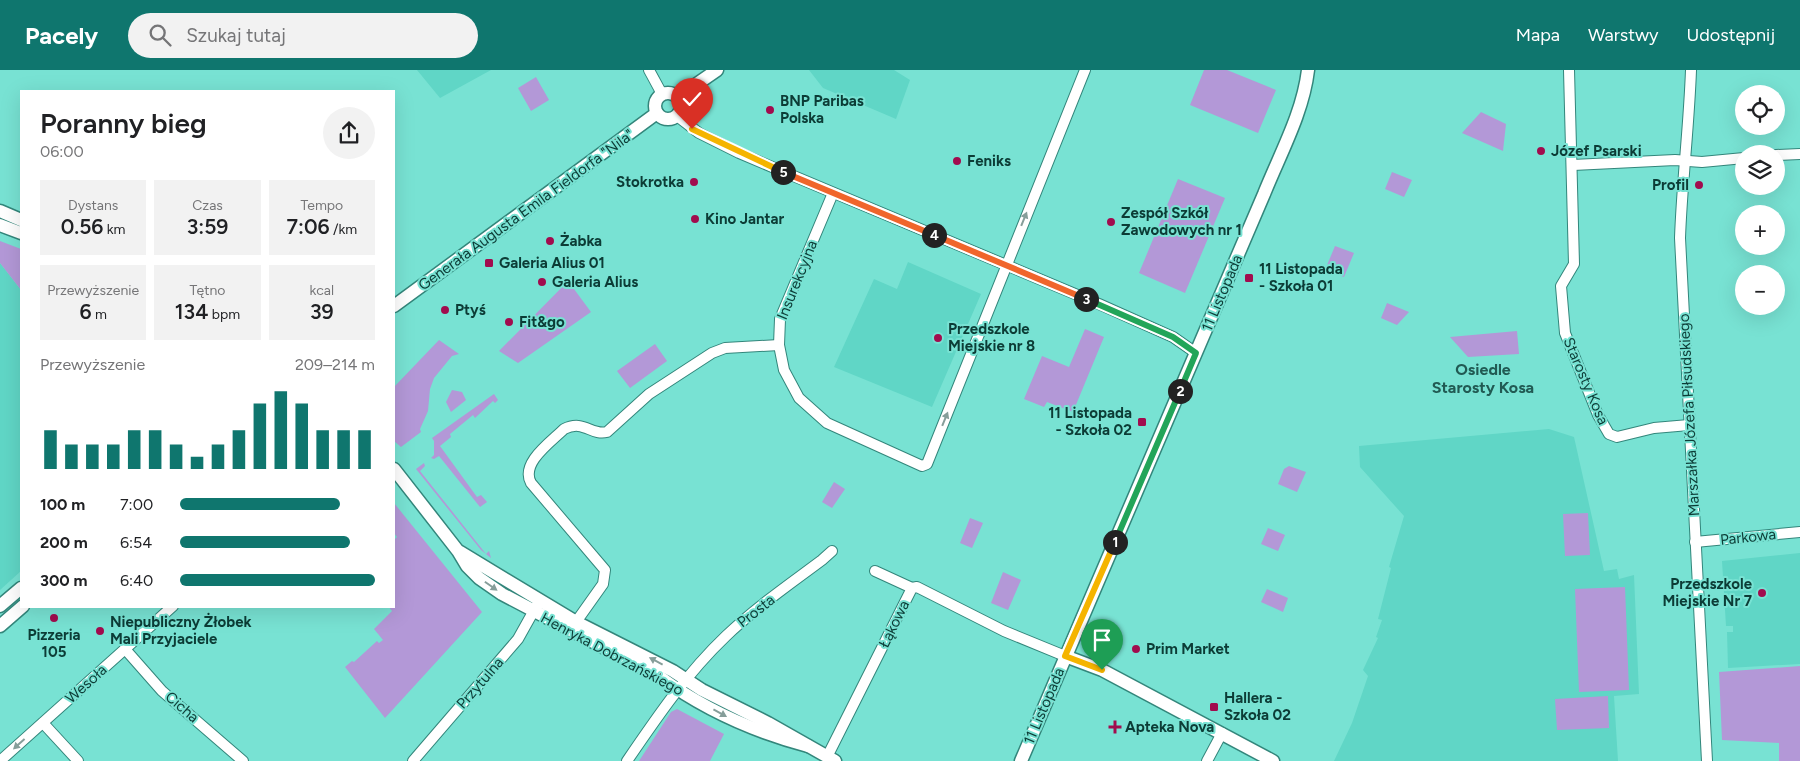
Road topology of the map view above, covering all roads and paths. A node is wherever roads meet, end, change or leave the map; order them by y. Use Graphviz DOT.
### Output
graph roads {
  1 [pos="649,70"];
  2 [pos="717,70"];
  3 [pos="1084,70"];
  4 [pos="1308,70"];
  5 [pos="1569,70"];
  6 [pos="1691,70"];
  7 [pos="662,94"];
  8 [pos="678,96"];
  9 [pos="657,113"];
  10 [pos="677,116"];
  11 [pos="1800,154"];
  12 [pos="1785,155"];
  13 [pos="1735,158"];
  14 [pos="1684,161"];
  15 [pos="1573,165"];
  16 [pos="833,193"];
  17 [pos="0,211"];
  18 [pos="20,220"];
  19 [pos="0,225"];
  20 [pos="20,233"];
  21 [pos="1007,265"];
  22 [pos="395,305"];
  23 [pos="779,345"];
  24 [pos="1196,353"];
  25 [pos="1689,424"];
  26 [pos="395,470"];
  27 [pos="1800,532"];
  28 [pos="1695,542"];
  29 [pos="832,550"];
  30 [pos="458,551"];
  31 [pos="875,571"];
  32 [pos="912,588"];
  33 [pos="20,589"];
  34 [pos="540,599"];
  35 [pos="0,606"];
  36 [pos="21,608"];
  37 [pos="171,608"];
  38 [pos="533,612"];
  39 [pos="576,622"];
  40 [pos="0,626"];
  41 [pos="126,649"];
  42 [pos="1065,656"];
  43 [pos="687,679"];
  44 [pos="678,690"];
  45 [pos="43,723"];
  46 [pos="1222,732"];
  47 [pos="808,746"];
  48 [pos="418,759"];
  49 [pos="831,759"];
  50 [pos="0,761"];
  51 [pos="78,761"];
  52 [pos="243,761"];
  53 [pos="627,761"];
  54 [pos="1021,761"];
  55 [pos="1207,761"];
  56 [pos="1273,761"];
  57 [pos="1707,761"];
  1 -- 7 [label="street"];
  2 -- 8 [label="street"];
  21 -- 3 [label="street, one-way"];
  4 -- 24 [label="street, 11 Listopada"];
  5 -- 15 [label="street, Starosty Kosa"];
  6 -- 14 [label="street, Marszałka Józefa Piłsudskiego"];
  7 -- 8 [label="street"];
  7 -- 9 [label="street"];
  8 -- 10 [label="street"];
  9 -- 10 [label="street"];
  9 -- 22 [label="street, Generała Augusta Emila Fieldorfa \"Nila\""];
  10 -- 16 [label="street"];
  11 -- 12 [label="street"];
  13 -- 14 [label="street"];
  14 -- 15 [label="street"];
  14 -- 25 [label="street, Marszałka Józefa Piłsudskiego"];
  15 -- 25 [label="street, Starosty Kosa"];
  16 -- 21 [label="street"];
  16 -- 23 [label="street, Insurekcyjna"];
  17 -- 18 [label="street"];
  19 -- 20 [label="street"];
  23 -- 21 [label="street, Insurekcyjna, one-way"];
  21 -- 24 [label="street"];
  23 -- 39 [label="street"];
  24 -- 42 [label="street, 11 Listopada"];
  25 -- 28 [label="street, Marszałka Józefa Piłsudskiego"];
  26 -- 30 [label="street, Henryka Dobrzańskiego"];
  27 -- 28 [label="street, Parkowa"];
  28 -- 57 [label="street, Marszałka Józefa Piłsudskiego"];
  29 -- 43 [label="street, Prosta"];
  30 -- 34 [label="street, Henryka Dobrzańskiego"];
  30 -- 38 [label="street, Henryka Dobrzańskiego, one-way"];
  31 -- 32 [label="street"];
  32 -- 42 [label="street, Łąkowa"];
  32 -- 49 [label="street, Łąkowa"];
  33 -- 35 [label="street"];
  34 -- 38 [label="street, Przytulna"];
  34 -- 39 [label="street, Henryka Dobrzańskiego"];
  36 -- 40 [label="street"];
  37 -- 41 [label="street, Wesoła"];
  38 -- 44 [label="street, Henryka Dobrzańskiego"];
  38 -- 48 [label="street, Przytulna"];
  43 -- 39 [label="street, Henryka Dobrzańskiego, one-way"];
  41 -- 45 [label="street, Wesoła"];
  41 -- 52 [label="street, Cicha"];
  42 -- 46 [label="street"];
  42 -- 54 [label="street, 11 Listopada"];
  43 -- 44 [label="street, Prosta"];
  43 -- 47 [label="street, Henryka Dobrzańskiego"];
  44 -- 47 [label="street, Henryka Dobrzańskiego, one-way"];
  44 -- 53 [label="street, Prosta"];
  45 -- 50 [label="street, Wesoła, one-way"];
  45 -- 51 [label="street"];
  46 -- 55 [label="street"];
  46 -- 56 [label="street"];
  47 -- 49 [label="street, Henryka Dobrzańskiego"];
}
